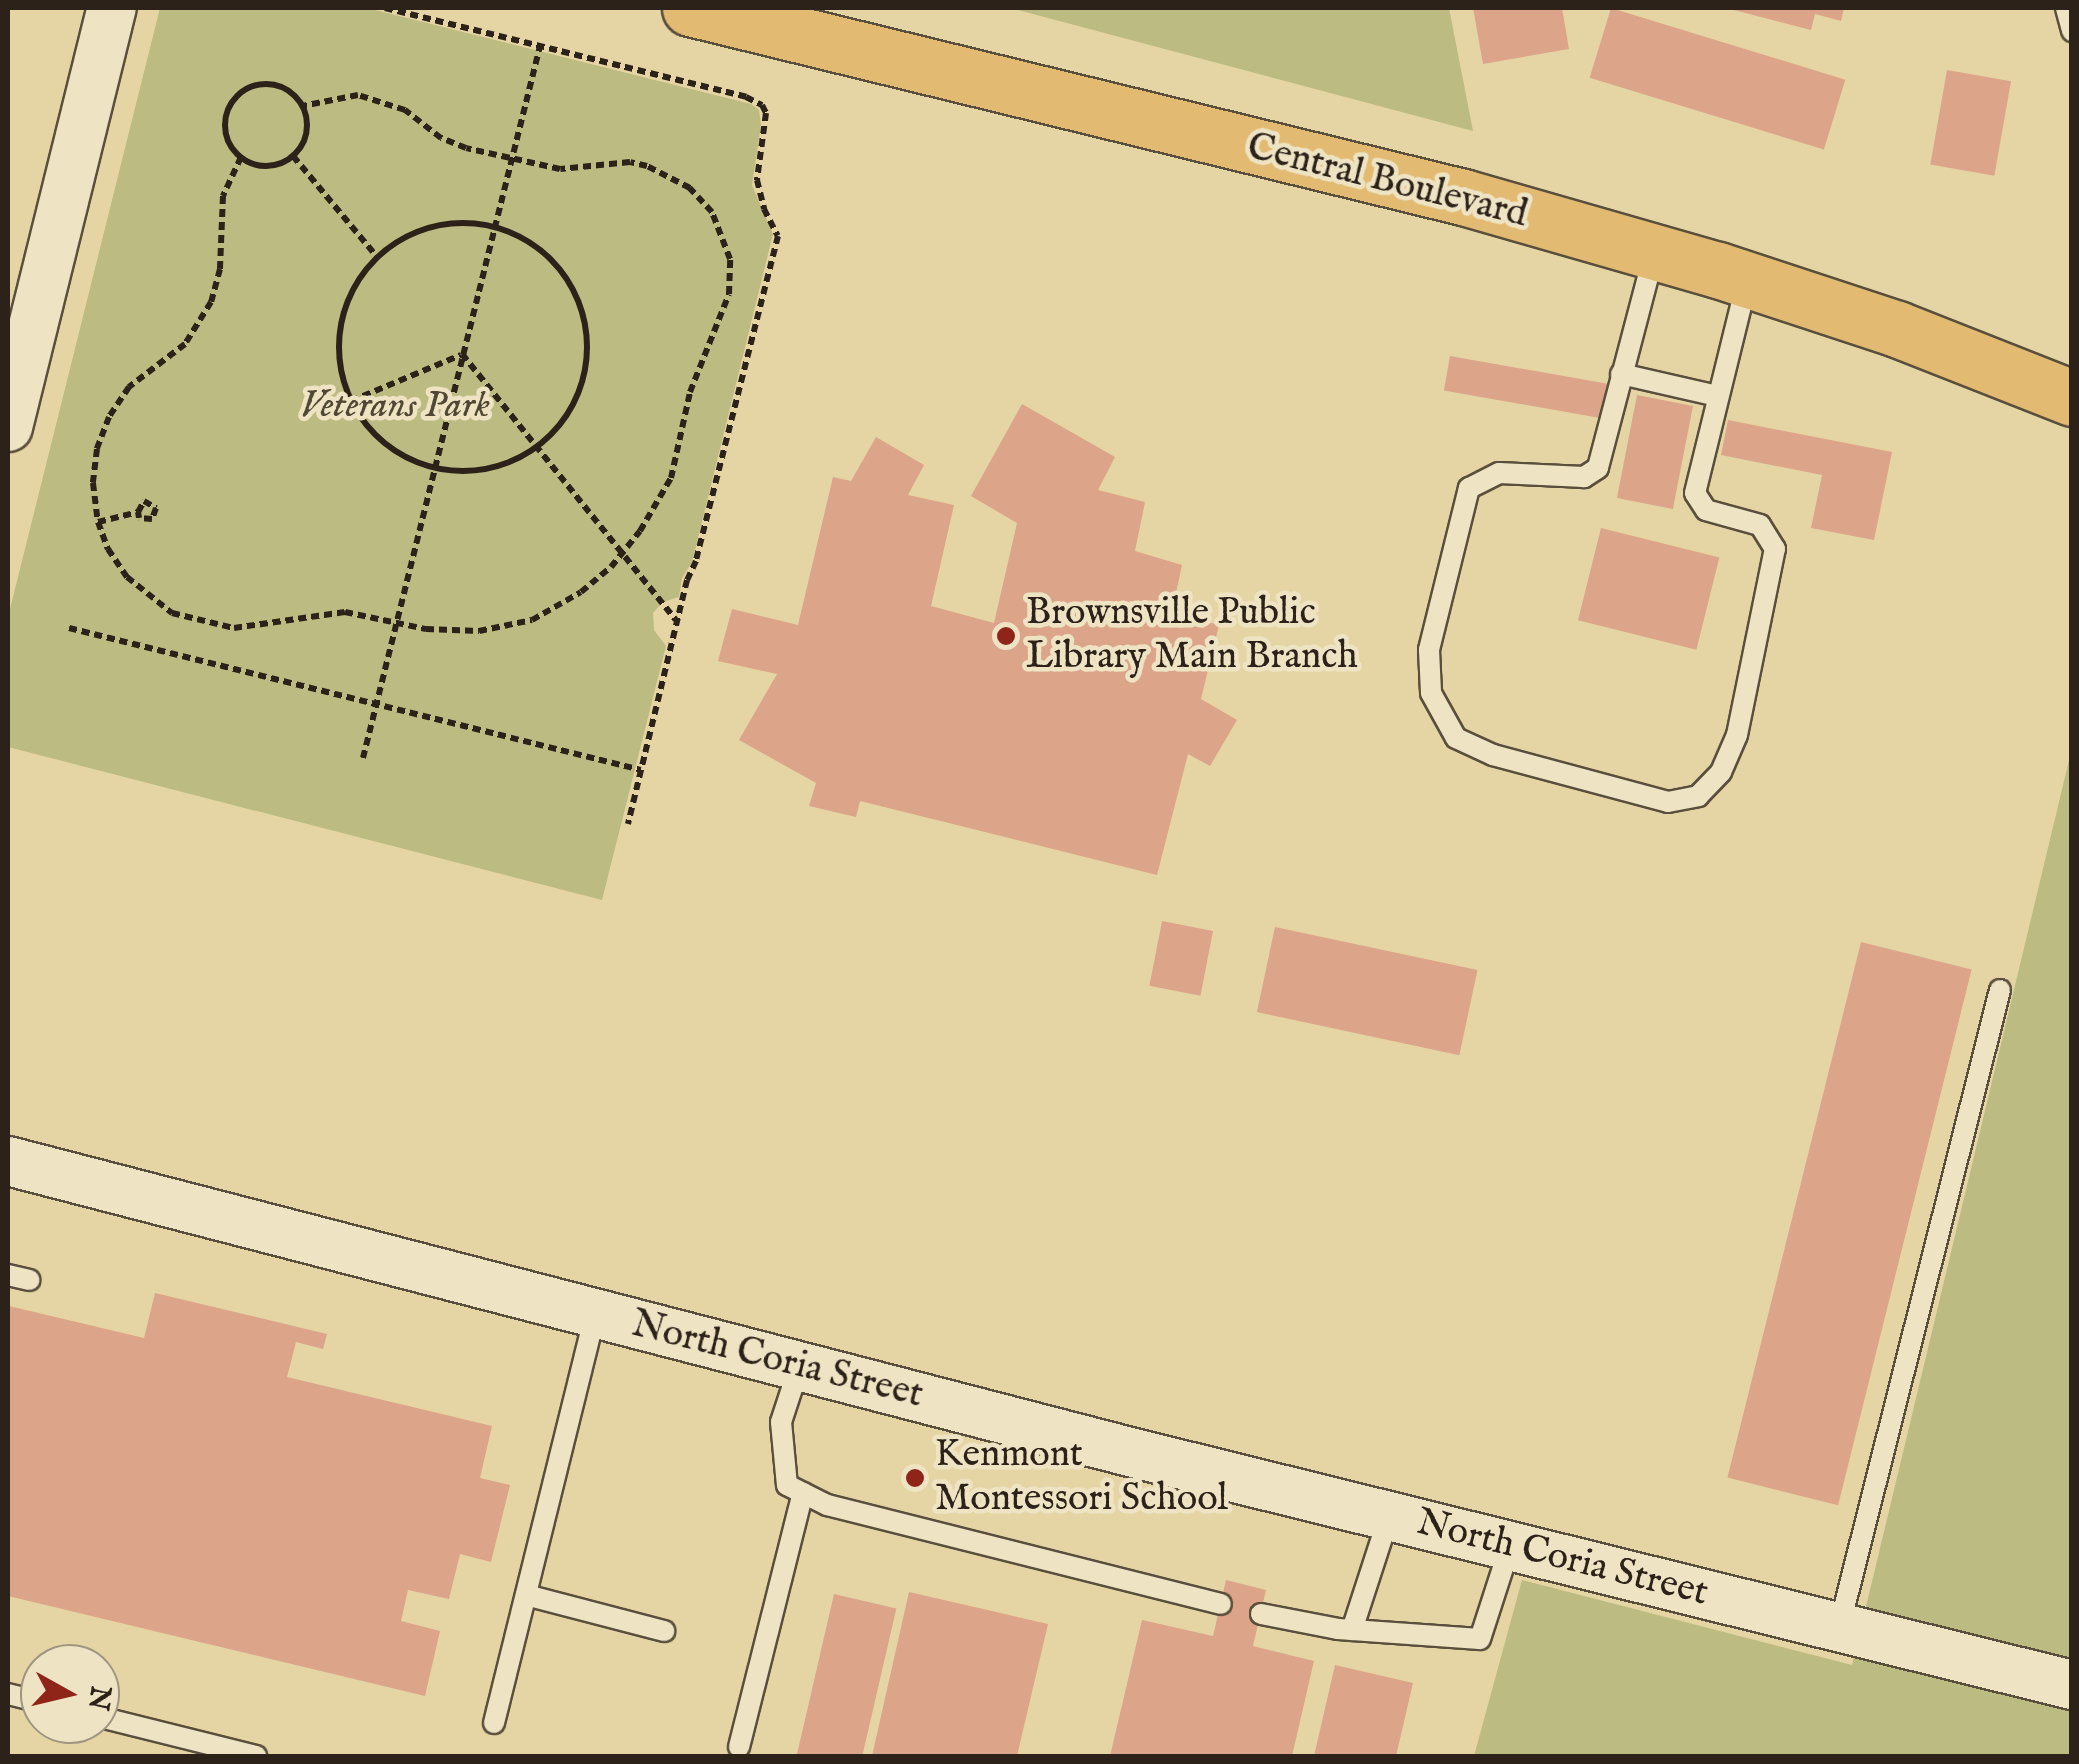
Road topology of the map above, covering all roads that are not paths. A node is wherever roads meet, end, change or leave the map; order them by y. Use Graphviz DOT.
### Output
graph roads {
  1 [pos="112,8"];
  2 [pos="690,8"];
  3 [pos="2066,8"];
  4 [pos="2072,31"];
  5 [pos="1654,252"];
  6 [pos="1748,280"];
  7 [pos="1622,374"];
  8 [pos="1718,396"];
  9 [pos="2072,398"];
  10 [pos="8,427"];
  11 [pos="2000,990"];
  12 [pos="8,1161"];
  13 [pos="8,1275"];
  14 [pos="29,1280"];
  15 [pos="595,1315"];
  16 [pos="799,1366"];
  17 [pos="803,1492"];
  18 [pos="1389,1516"];
  19 [pos="1510,1546"];
  20 [pos="526,1595"];
  21 [pos="1221,1604"];
  22 [pos="1261,1614"];
  23 [pos="1839,1628"];
  24 [pos="664,1630"];
  25 [pos="1352,1630"];
  26 [pos="2072,1685"];
  27 [pos="120,1722"];
  28 [pos="494,1723"];
  29 [pos="739,1747"];
  30 [pos="256,1756"];
  1 -- 10 [label="street"];
  2 -- 5 [label="main road, Central Boulevard"];
  3 -- 4 [label="lane"];
  5 -- 6 [label="main road, Central Boulevard"];
  5 -- 7 [label="lane"];
  6 -- 8 [label="lane"];
  6 -- 9 [label="main road, Central Boulevard"];
  7 -- 8 [label="lane"];
  7 -- 8 [label="lane"];
  11 -- 23 [label="lane"];
  12 -- 15 [label="street, North Coria Street"];
  13 -- 14 [label="lane"];
  15 -- 16 [label="street, North Coria Street"];
  15 -- 20 [label="lane"];
  16 -- 17 [label="lane"];
  16 -- 18 [label="street, North Coria Street"];
  17 -- 21 [label="lane"];
  17 -- 29 [label="lane"];
  18 -- 19 [label="street, North Coria Street"];
  18 -- 25 [label="lane"];
  19 -- 23 [label="street, North Coria Street"];
  19 -- 25 [label="lane"];
  20 -- 24 [label="lane"];
  20 -- 28 [label="lane"];
  22 -- 25 [label="lane"];
  23 -- 26 [label="street, North Coria Street"];
  27 -- 30 [label="lane"];
}
